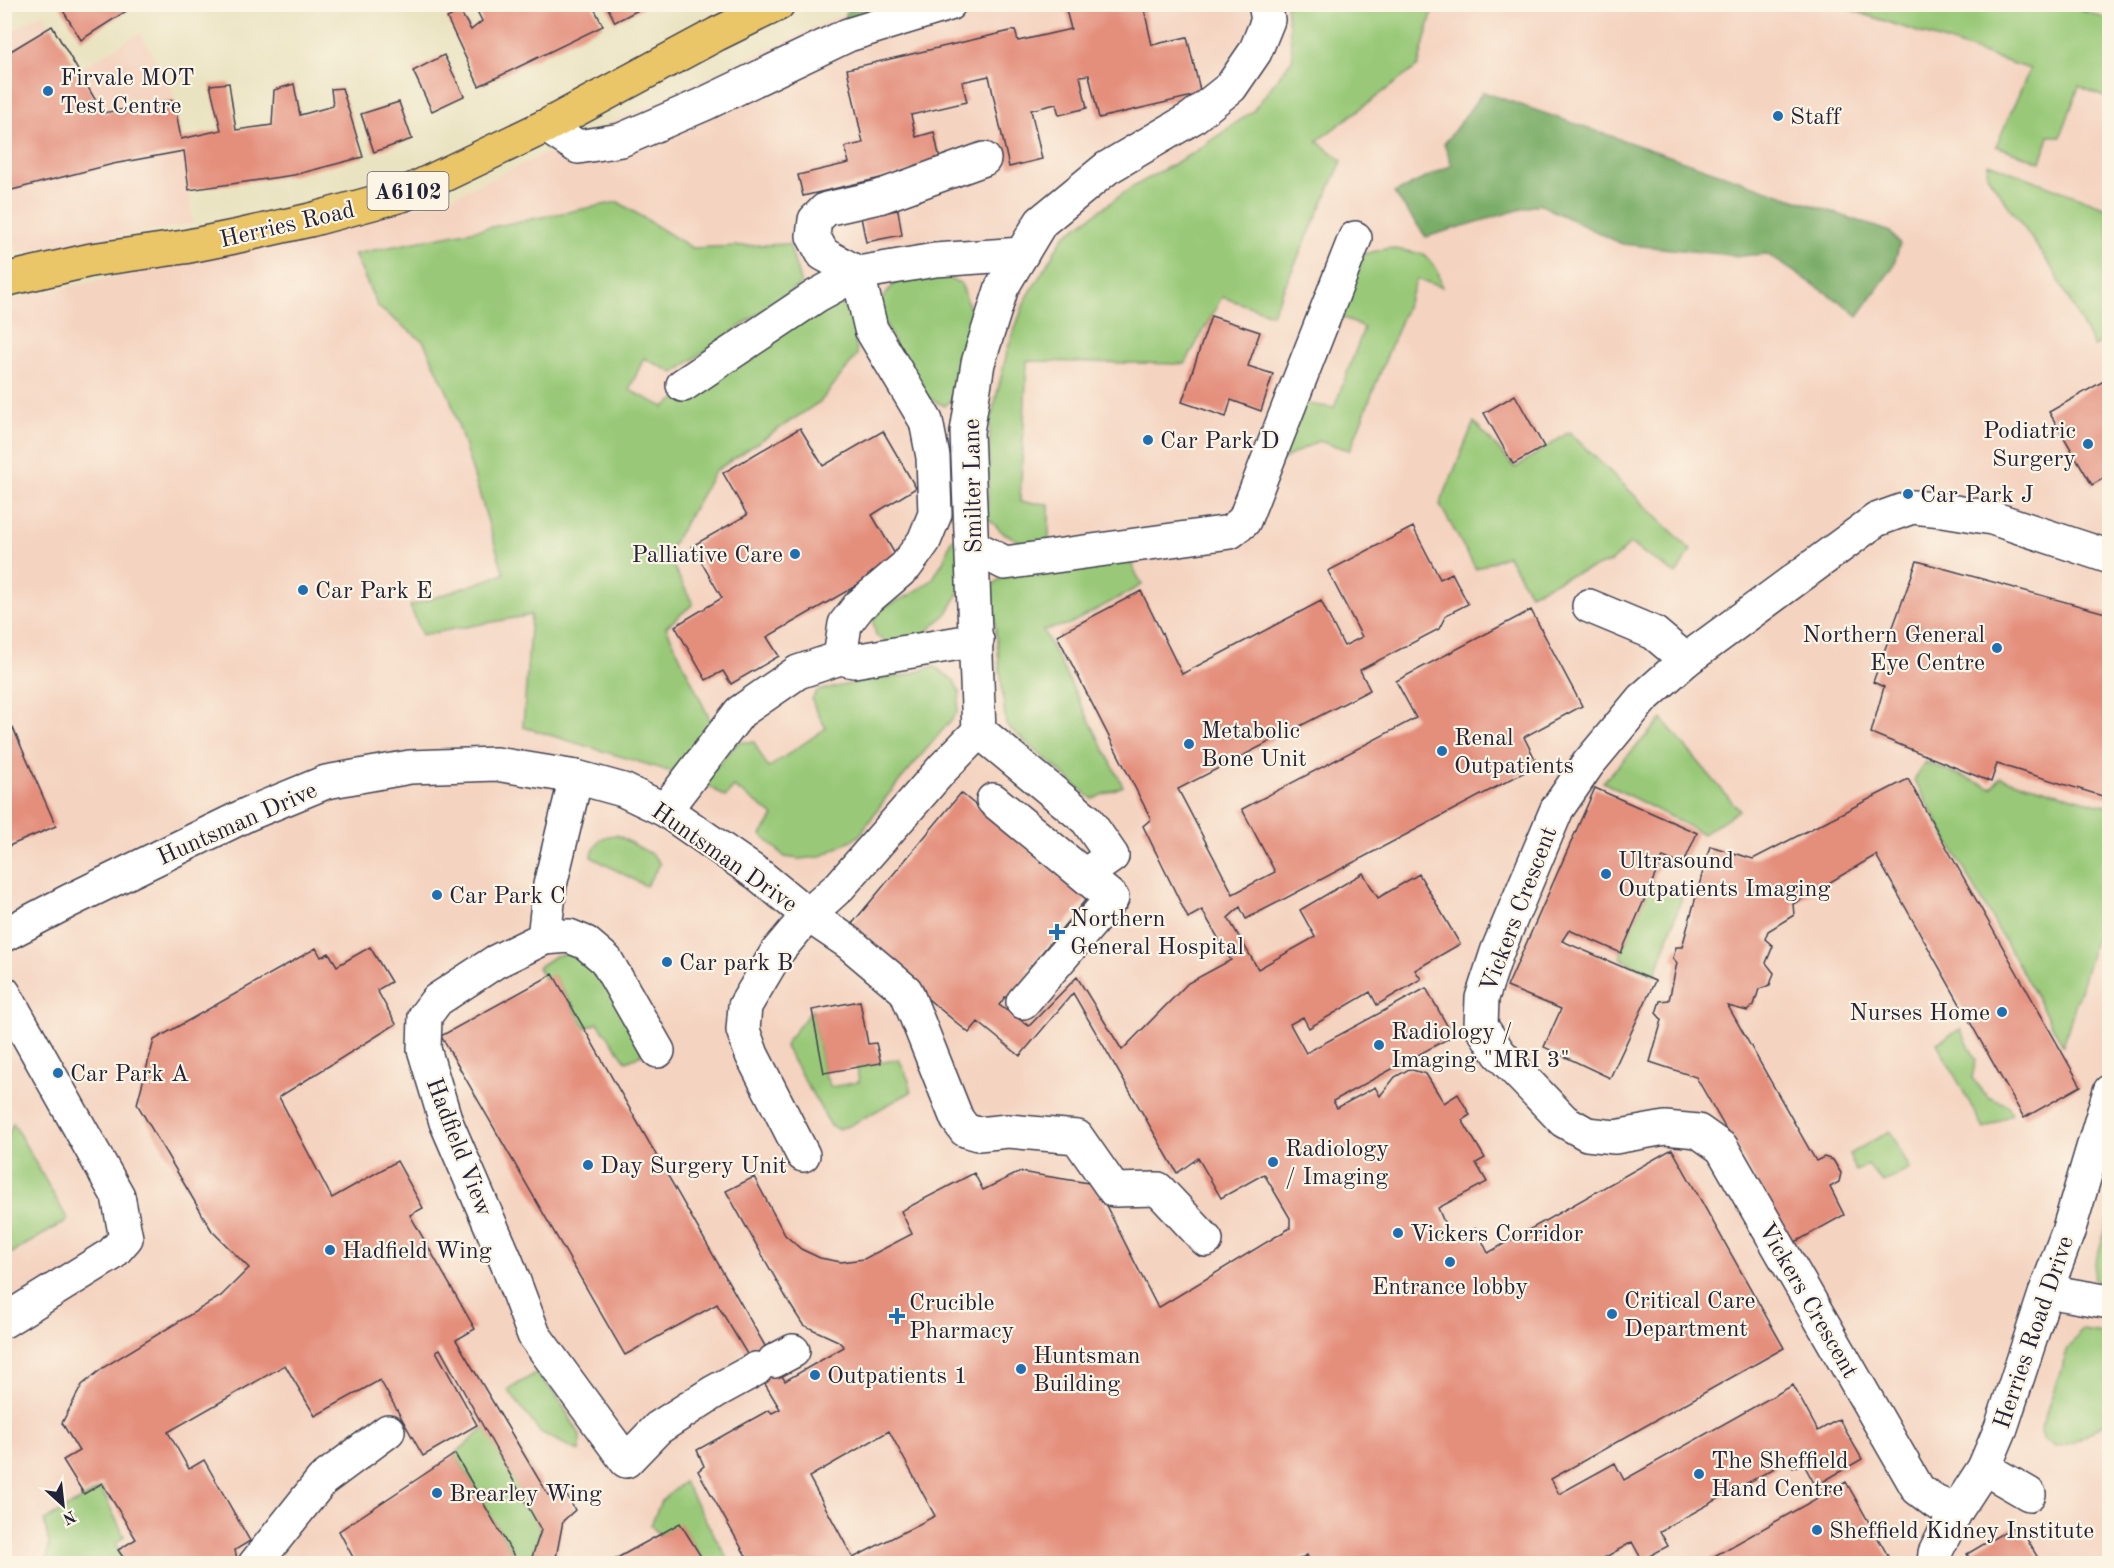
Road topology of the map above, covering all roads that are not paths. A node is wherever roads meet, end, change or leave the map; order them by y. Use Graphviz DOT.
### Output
graph roads {
  1 [pos="778,4"];
  2 [pos="949,4"];
  3 [pos="1265,4"];
  4 [pos="546,126"];
  5 [pos="984,159"];
  6 [pos="1355,238"];
  7 [pos="1022,254"];
  8 [pos="858,273"];
  9 [pos="4,280"];
  10 [pos="683,385"];
  11 [pos="972,546"];
  12 [pos="2109,557"];
  13 [pos="1589,606"];
  14 [pos="977,640"];
  15 [pos="840,658"];
  16 [pos="1686,660"];
  17 [pos="979,731"];
  18 [pos="576,777"];
  19 [pos="993,800"];
  20 [pos="665,810"];
  21 [pos="1085,876"];
  22 [pos="808,915"];
  23 [pos="4,935"];
  24 [pos="544,938"];
  25 [pos="4,993"];
  26 [pos="1023,1002"];
  27 [pos="658,1051"];
  28 [pos="2109,1091"];
  29 [pos="802,1155"];
  30 [pos="1206,1240"];
  31 [pos="2046,1291"];
  32 [pos="2109,1302"];
  33 [pos="4,1322"];
  34 [pos="774,1360"];
  35 [pos="388,1431"];
  36 [pos="1984,1468"];
  37 [pos="2029,1494"];
  38 [pos="1956,1511"];
  39 [pos="255,1563"];
  40 [pos="1934,1563"];
  1 -- 4 [label="main road, Herries Road / A6102"];
  2 -- 4 [label="lane"];
  3 -- 7 [label="lane, Smilter Lane"];
  4 -- 9 [label="main road, Herries Road / A6102"];
  5 -- 8 [label="lane"];
  6 -- 11 [label="lane"];
  7 -- 8 [label="lane"];
  7 -- 11 [label="lane, Smilter Lane"];
  8 -- 10 [label="lane"];
  8 -- 15 [label="lane"];
  11 -- 14 [label="lane, Smilter Lane"];
  12 -- 16 [label="lane, Vickers Crescent"];
  13 -- 16 [label="lane"];
  14 -- 15 [label="lane"];
  14 -- 17 [label="lane, Smilter Lane"];
  15 -- 20 [label="lane"];
  16 -- 38 [label="lane, Vickers Crescent"];
  17 -- 21 [label="lane"];
  17 -- 22 [label="lane"];
  18 -- 20 [label="lane, Huntsman Drive"];
  18 -- 23 [label="lane, Huntsman Drive"];
  18 -- 24 [label="lane"];
  19 -- 21 [label="lane"];
  20 -- 22 [label="lane, Huntsman Drive"];
  21 -- 26 [label="lane"];
  22 -- 29 [label="lane"];
  22 -- 30 [label="lane, Huntsman Drive"];
  24 -- 27 [label="lane"];
  24 -- 34 [label="lane, Hadfield View"];
  25 -- 33 [label="lane"];
  28 -- 31 [label="lane, Herries Road Drive"];
  31 -- 32 [label="lane"];
  31 -- 36 [label="lane, Herries Road Drive"];
  35 -- 39 [label="lane"];
  36 -- 37 [label="lane"];
  36 -- 38 [label="lane, Herries Road Drive"];
  38 -- 40 [label="lane, Herries Road Drive"];
}
